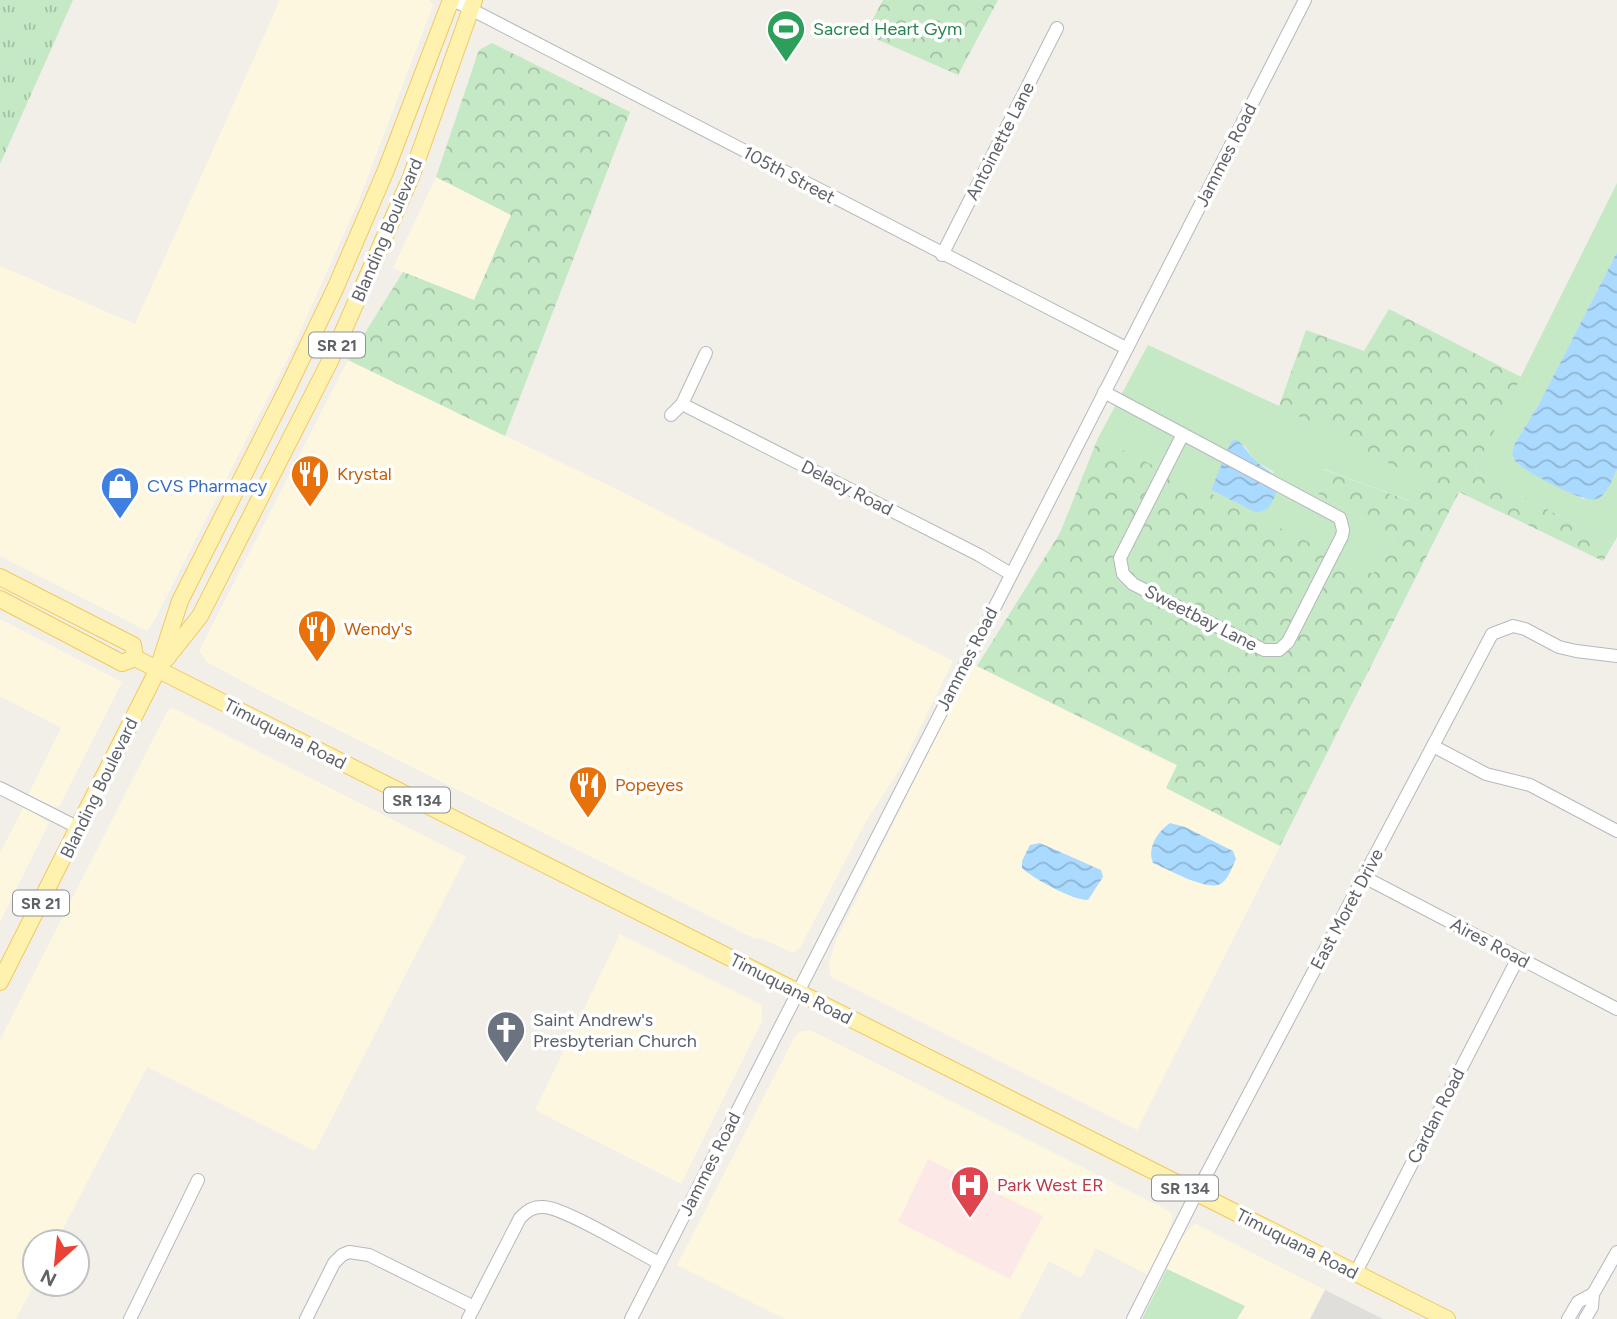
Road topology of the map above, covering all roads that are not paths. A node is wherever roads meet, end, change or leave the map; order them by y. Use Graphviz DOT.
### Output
graph roads {
  1 [pos="452,0"];
  2 [pos="1305,0"];
  3 [pos="472,5"];
  4 [pos="1057,27"];
  5 [pos="386,170"];
  6 [pos="361,228"];
  7 [pos="386,236"];
  8 [pos="942,254"];
  9 [pos="343,331"];
  10 [pos="1126,348"];
  11 [pos="706,353"];
  12 [pos="1104,391"];
  13 [pos="682,404"];
  14 [pos="671,415"];
  15 [pos="1183,434"];
  16 [pos="1011,574"];
  17 [pos="0,577"];
  18 [pos="0,599"];
  19 [pos="1617,656"];
  20 [pos="135,658"];
  21 [pos="158,669"];
  22 [pos="1433,746"];
  23 [pos="0,788"];
  24 [pos="79,828"];
  25 [pos="1617,831"];
  26 [pos="1364,877"];
  27 [pos="1518,958"];
  28 [pos="0,982"];
  29 [pos="797,992"];
  30 [pos="1617,1009"];
  31 [pos="198,1180"];
  32 [pos="1196,1194"];
  33 [pos="1617,1252"];
  34 [pos="659,1263"];
  35 [pos="1355,1273"];
  36 [pos="1592,1294"];
  37 [pos="471,1313"];
  38 [pos="130,1319"];
  39 [pos="306,1319"];
  40 [pos="631,1319"];
  41 [pos="1133,1319"];
  42 [pos="1447,1319"];
  43 [pos="1568,1319"];
  44 [pos="1585,1319"];
  1 -- 3 [label="street, 105th Street"];
  1 -- 5 [label="main road, Blanding Boulevard / SR 21"];
  2 -- 10 [label="street, Jammes Road"];
  3 -- 7 [label="main road, Blanding Boulevard / SR 21"];
  3 -- 8 [label="street, 105th Street"];
  4 -- 8 [label="street, Antoinette Lane"];
  5 -- 6 [label="main road, Blanding Boulevard / SR 21"];
  5 -- 7 [label="main road"];
  6 -- 9 [label="main road"];
  6 -- 21 [label="main road, Blanding Boulevard / SR 21"];
  7 -- 9 [label="main road, Blanding Boulevard / SR 21"];
  8 -- 10 [label="street, 105th Street"];
  9 -- 21 [label="main road, Blanding Boulevard / SR 21"];
  10 -- 12 [label="street, Jammes Road"];
  11 -- 13 [label="street"];
  12 -- 15 [label="street, Sweetbay Lane"];
  12 -- 16 [label="street, Jammes Road"];
  13 -- 14 [label="street"];
  13 -- 16 [label="street, Delacy Road"];
  15 -- 15 [label="street, Sweetbay Lane"];
  16 -- 29 [label="street, Jammes Road"];
  17 -- 20 [label="main road, Timuquana Road / SR 134"];
  18 -- 20 [label="main road, Timuquana Road / SR 134"];
  19 -- 22 [label="street, East Moret Drive"];
  20 -- 21 [label="main road, Timuquana Road / SR 134"];
  21 -- 24 [label="main road, Blanding Boulevard / SR 21"];
  21 -- 29 [label="main road, Timuquana Road / SR 134"];
  22 -- 25 [label="street"];
  22 -- 26 [label="street, East Moret Drive"];
  23 -- 24 [label="street"];
  24 -- 28 [label="main road, Blanding Boulevard / SR 21"];
  26 -- 27 [label="street, Aires Road"];
  26 -- 32 [label="street, East Moret Drive"];
  27 -- 30 [label="street, Aires Road"];
  27 -- 35 [label="street, Cardan Road"];
  29 -- 32 [label="main road, Timuquana Road / SR 134"];
  29 -- 34 [label="street, Jammes Road"];
  31 -- 38 [label="street"];
  32 -- 35 [label="main road, Timuquana Road / SR 134"];
  32 -- 41 [label="street, East Moret Drive"];
  33 -- 36 [label="street"];
  34 -- 37 [label="street"];
  34 -- 40 [label="street, Jammes Road"];
  35 -- 42 [label="main road, Timuquana Road / SR 134"];
  36 -- 43 [label="street"];
  36 -- 44 [label="street"];
  37 -- 39 [label="street"];
}
